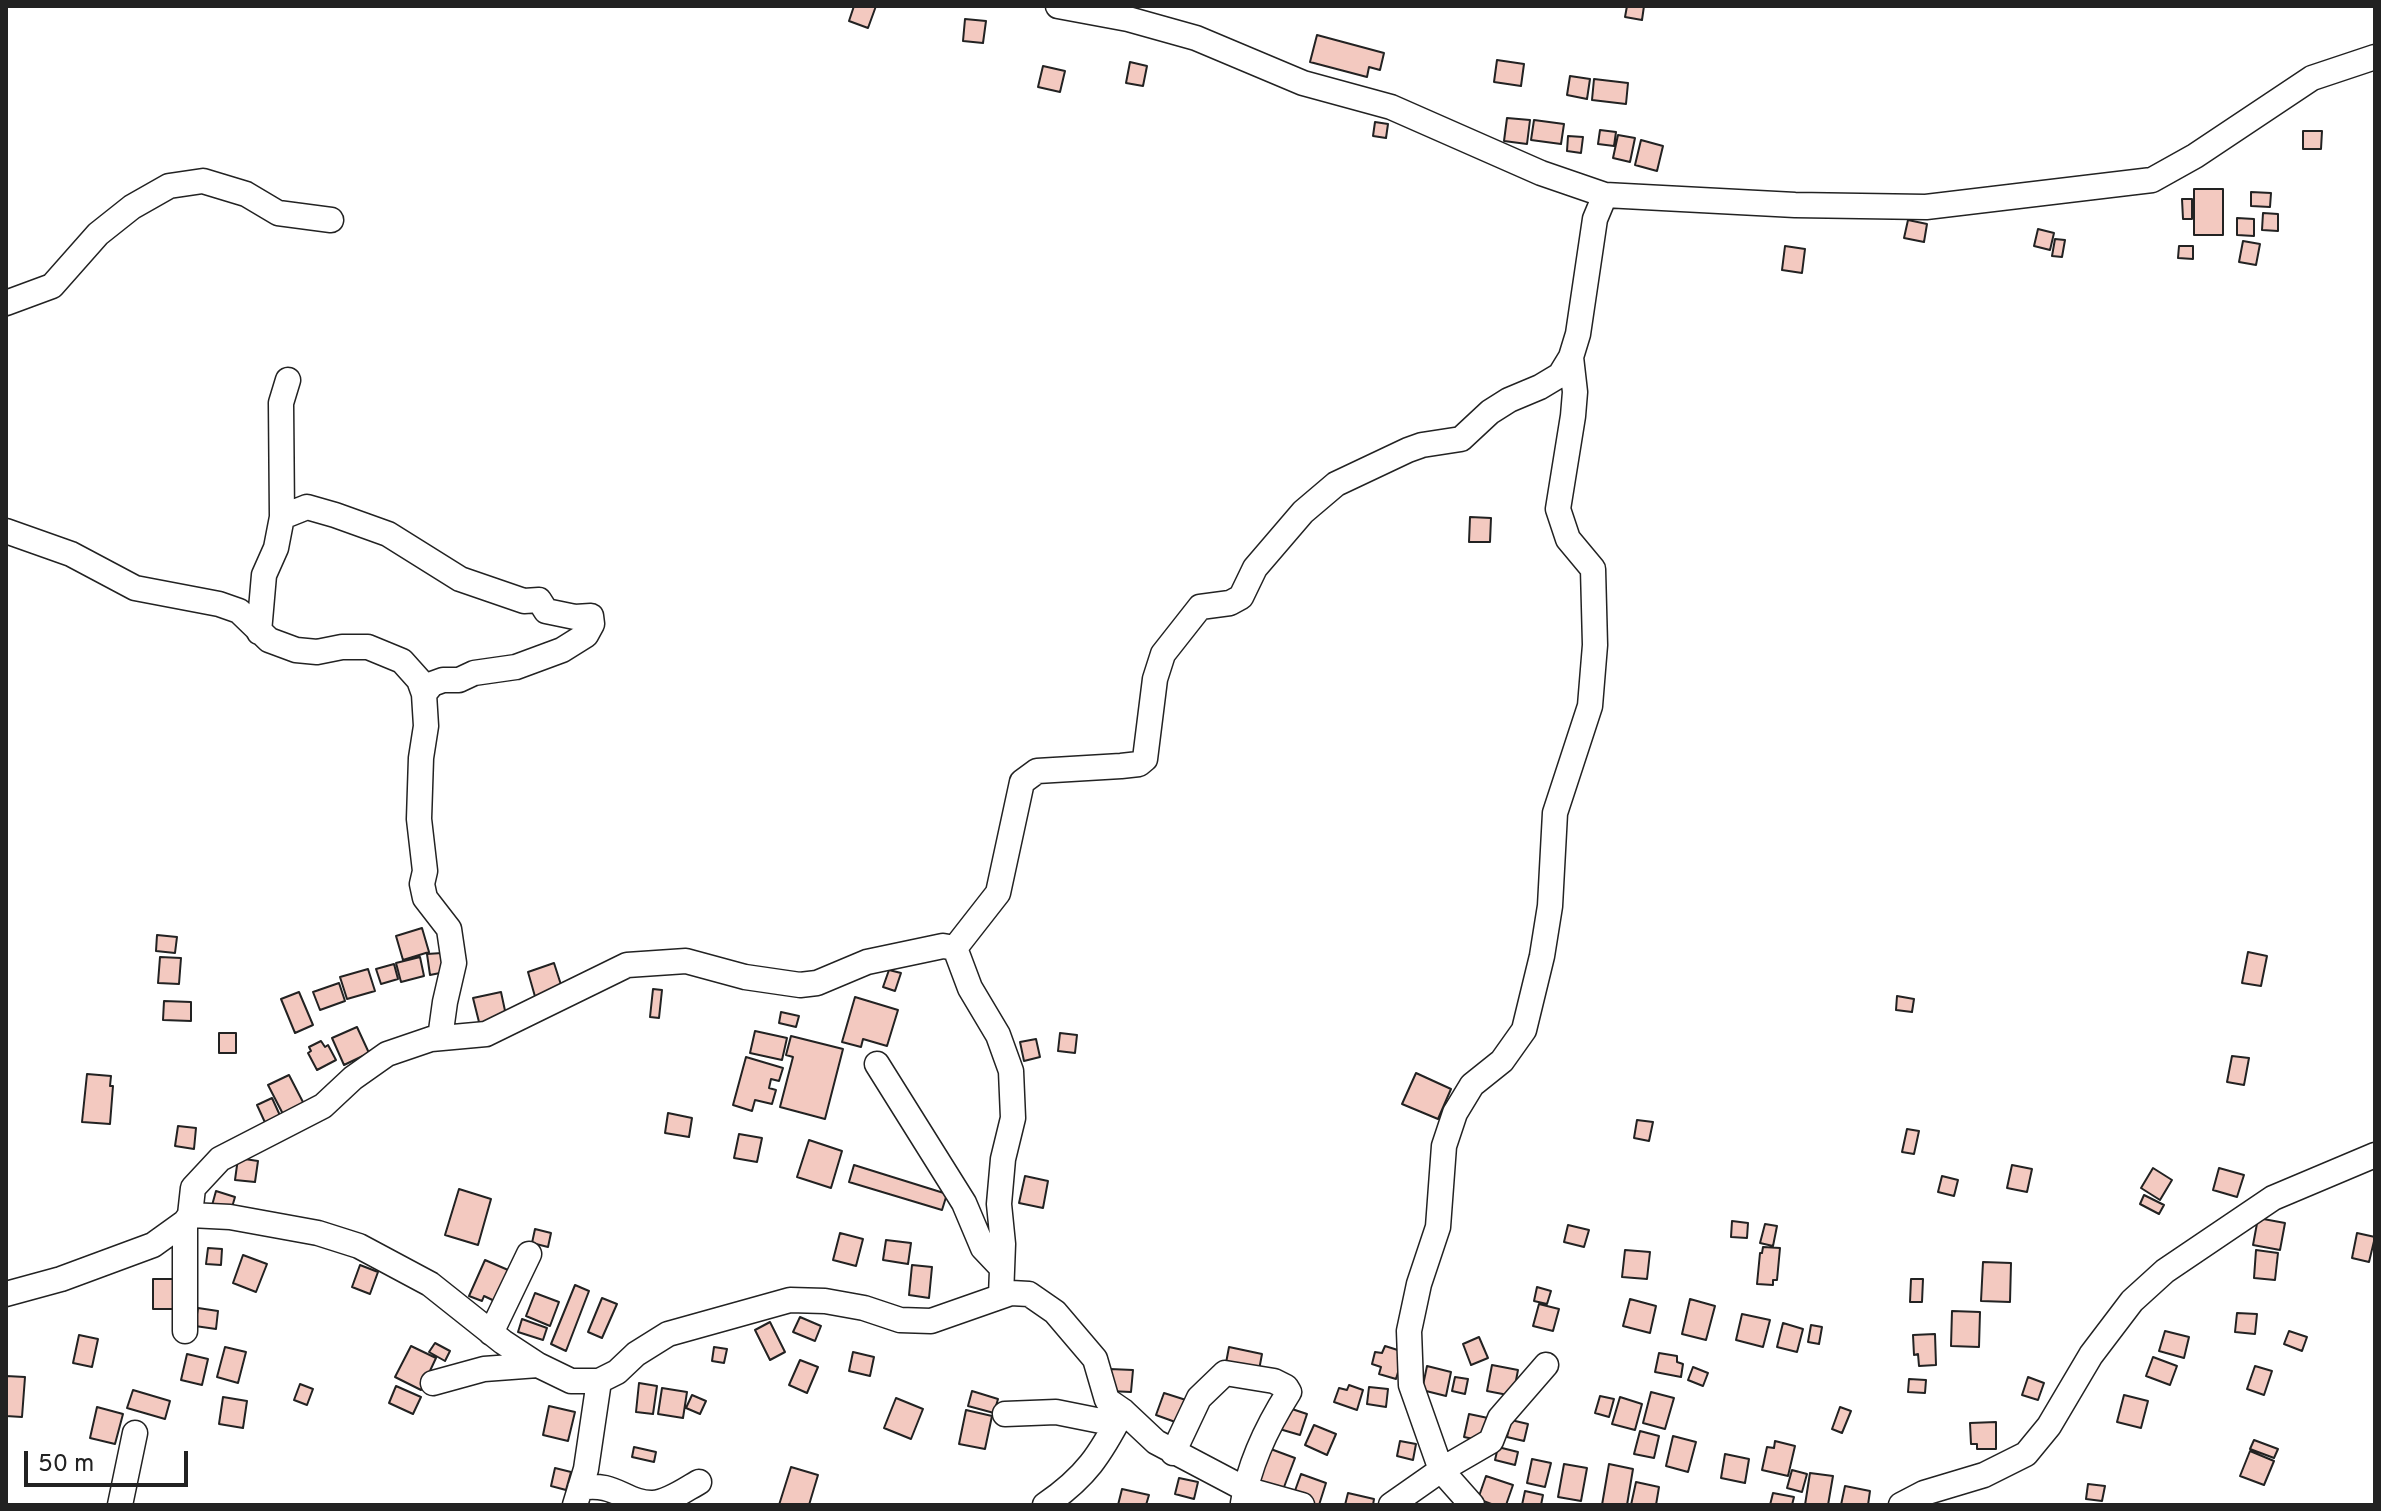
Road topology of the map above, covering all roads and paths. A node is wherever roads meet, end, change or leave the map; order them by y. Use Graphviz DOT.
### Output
graph roads {
  1 [pos="1058,6"];
  2 [pos="2375,57"];
  3 [pos="1605,195"];
  4 [pos="331,220"];
  5 [pos="6,303"];
  6 [pos="1571,357"];
  7 [pos="288,380"];
  8 [pos="282,517"];
  9 [pos="6,531"];
  10 [pos="259,632"];
  11 [pos="424,694"];
  12 [pos="955,948"];
  13 [pos="440,1038"];
  14 [pos="877,1064"];
  15 [pos="2375,1155"];
  16 [pos="188,1218"];
  17 [pos="529,1254"];
  18 [pos="1001,1267"];
  19 [pos="6,1294"];
  20 [pos="1001,1296"];
  21 [pos="185,1331"];
  22 [pos="491,1333"];
  23 [pos="538,1365"];
  24 [pos="1546,1365"];
  25 [pos="599,1381"];
  26 [pos="433,1383"];
  27 [pos="1005,1414"];
  28 [pos="1120,1418"];
  29 [pos="135,1433"];
  30 [pos="1173,1453"];
  31 [pos="1441,1470"];
  32 [pos="699,1482"];
  33 [pos="578,1496"];
  34 [pos="1244,1497"];
  35 [pos="120,1505"];
  36 [pos="1045,1505"];
  37 [pos="1302,1505"];
  38 [pos="1391,1505"];
  39 [pos="1472,1505"];
  40 [pos="1901,1505"];
  1 -- 3 [label="street"];
  2 -- 3 [label="street"];
  3 -- 6 [label="street"];
  4 -- 5 [label="street"];
  6 -- 12 [label="street"];
  6 -- 31 [label="street"];
  7 -- 8 [label="street"];
  8 -- 10 [label="street"];
  8 -- 11 [label="street"];
  9 -- 10 [label="street"];
  10 -- 11 [label="street"];
  11 -- 13 [label="street"];
  12 -- 13 [label="street"];
  12 -- 18 [label="street"];
  13 -- 16 [label="street"];
  14 -- 18 [label="street"];
  15 -- 40 [label="street"];
  16 -- 19 [label="street"];
  16 -- 21 [label="street"];
  16 -- 22 [label="street"];
  17 -- 22 [label="street"];
  18 -- 20 [label="street"];
  20 -- 25 [label="street"];
  20 -- 28 [label="street"];
  22 -- 23 [label="street"];
  23 -- 25 [label="street"];
  23 -- 26 [label="street"];
  24 -- 31 [label="street"];
  25 -- 33 [label="street"];
  27 -- 28 [label="street"];
  28 -- 30 [label="street"];
  28 -- 36 [label="street"];
  29 -- 35 [label="street"];
  30 -- 34 [label="street"];
  30 -- 34 [label="street"];
  31 -- 38 [label="street"];
  31 -- 39 [label="street"];
  32 -- 33 [label="street"];
  34 -- 37 [label="street"];
}
